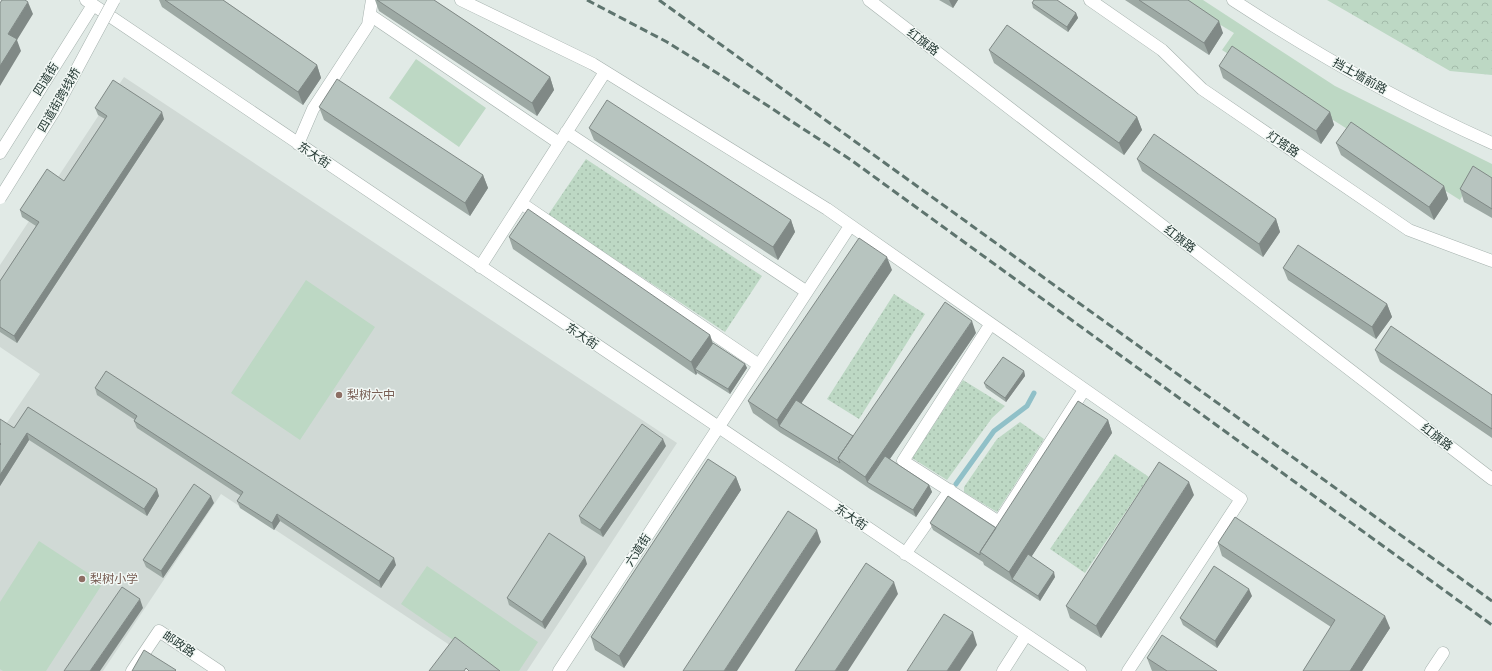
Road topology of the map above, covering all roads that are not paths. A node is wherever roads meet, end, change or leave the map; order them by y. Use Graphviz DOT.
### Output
graph roads {
  1 [pos="114,0"];
  2 [pos="372,0"];
  3 [pos="461,0"];
  4 [pos="869,0"];
  5 [pos="1090,0"];
  6 [pos="1233,0"];
  7 [pos="89,2"];
  8 [pos="370,15"];
  9 [pos="605,72"];
  10 [pos="566,132"];
  11 [pos="4,137"];
  12 [pos="559,143"];
  13 [pos="1492,143"];
  14 [pos="298,144"];
  15 [pos="0,153"];
  16 [pos="0,198"];
  17 [pos="521,203"];
  18 [pos="850,226"];
  19 [pos="1492,261"];
  20 [pos="480,267"];
  21 [pos="807,292"];
  22 [pos="990,324"];
  23 [pos="759,365"];
  24 [pos="1084,390"];
  25 [pos="718,428"];
  26 [pos="1492,479"];
  27 [pos="950,490"];
  28 [pos="905,554"];
  29 [pos="1026,635"];
  30 [pos="1443,653"];
  31 [pos="563,670"];
  32 [pos="132,671"];
  33 [pos="219,671"];
  34 [pos="1003,671"];
  35 [pos="1080,671"];
  36 [pos="1128,671"];
  37 [pos="1431,671"];
  1 -- 16 [label="street, 四道街跨线桥, bridge"];
  2 -- 8 [label="street"];
  3 -- 9 [label="street"];
  4 -- 26 [label="street, 红旗路"];
  5 -- 19 [label="street, 灯塔路"];
  6 -- 13 [label="street, 挡土墙前路"];
  7 -- 11 [label="street, 四道街"];
  7 -- 14 [label="street, 东大街"];
  8 -- 12 [label="street"];
  8 -- 14 [label="street"];
  9 -- 10 [label="street"];
  9 -- 18 [label="street"];
  10 -- 12 [label="street"];
  10 -- 21 [label="street"];
  11 -- 15 [label="street, 四道街"];
  12 -- 17 [label="street"];
  14 -- 20 [label="street, 东大街"];
  17 -- 20 [label="street"];
  17 -- 23 [label="street"];
  18 -- 21 [label="street, 六道街"];
  18 -- 22 [label="street"];
  20 -- 25 [label="street, 东大街"];
  21 -- 23 [label="street, 六道街"];
  22 -- 24 [label="street"];
  22 -- 27 [label="street"];
  23 -- 25 [label="street, 六道街"];
  24 -- 27 [label="street"];
  24 -- 36 [label="street"];
  25 -- 28 [label="street, 东大街"];
  25 -- 31 [label="street, 六道街"];
  27 -- 28 [label="street"];
  28 -- 29 [label="street, 东大街"];
  29 -- 34 [label="street"];
  29 -- 35 [label="street, 东大街"];
  30 -- 37 [label="street"];
  32 -- 33 [label="street, 邮政路"];
}
